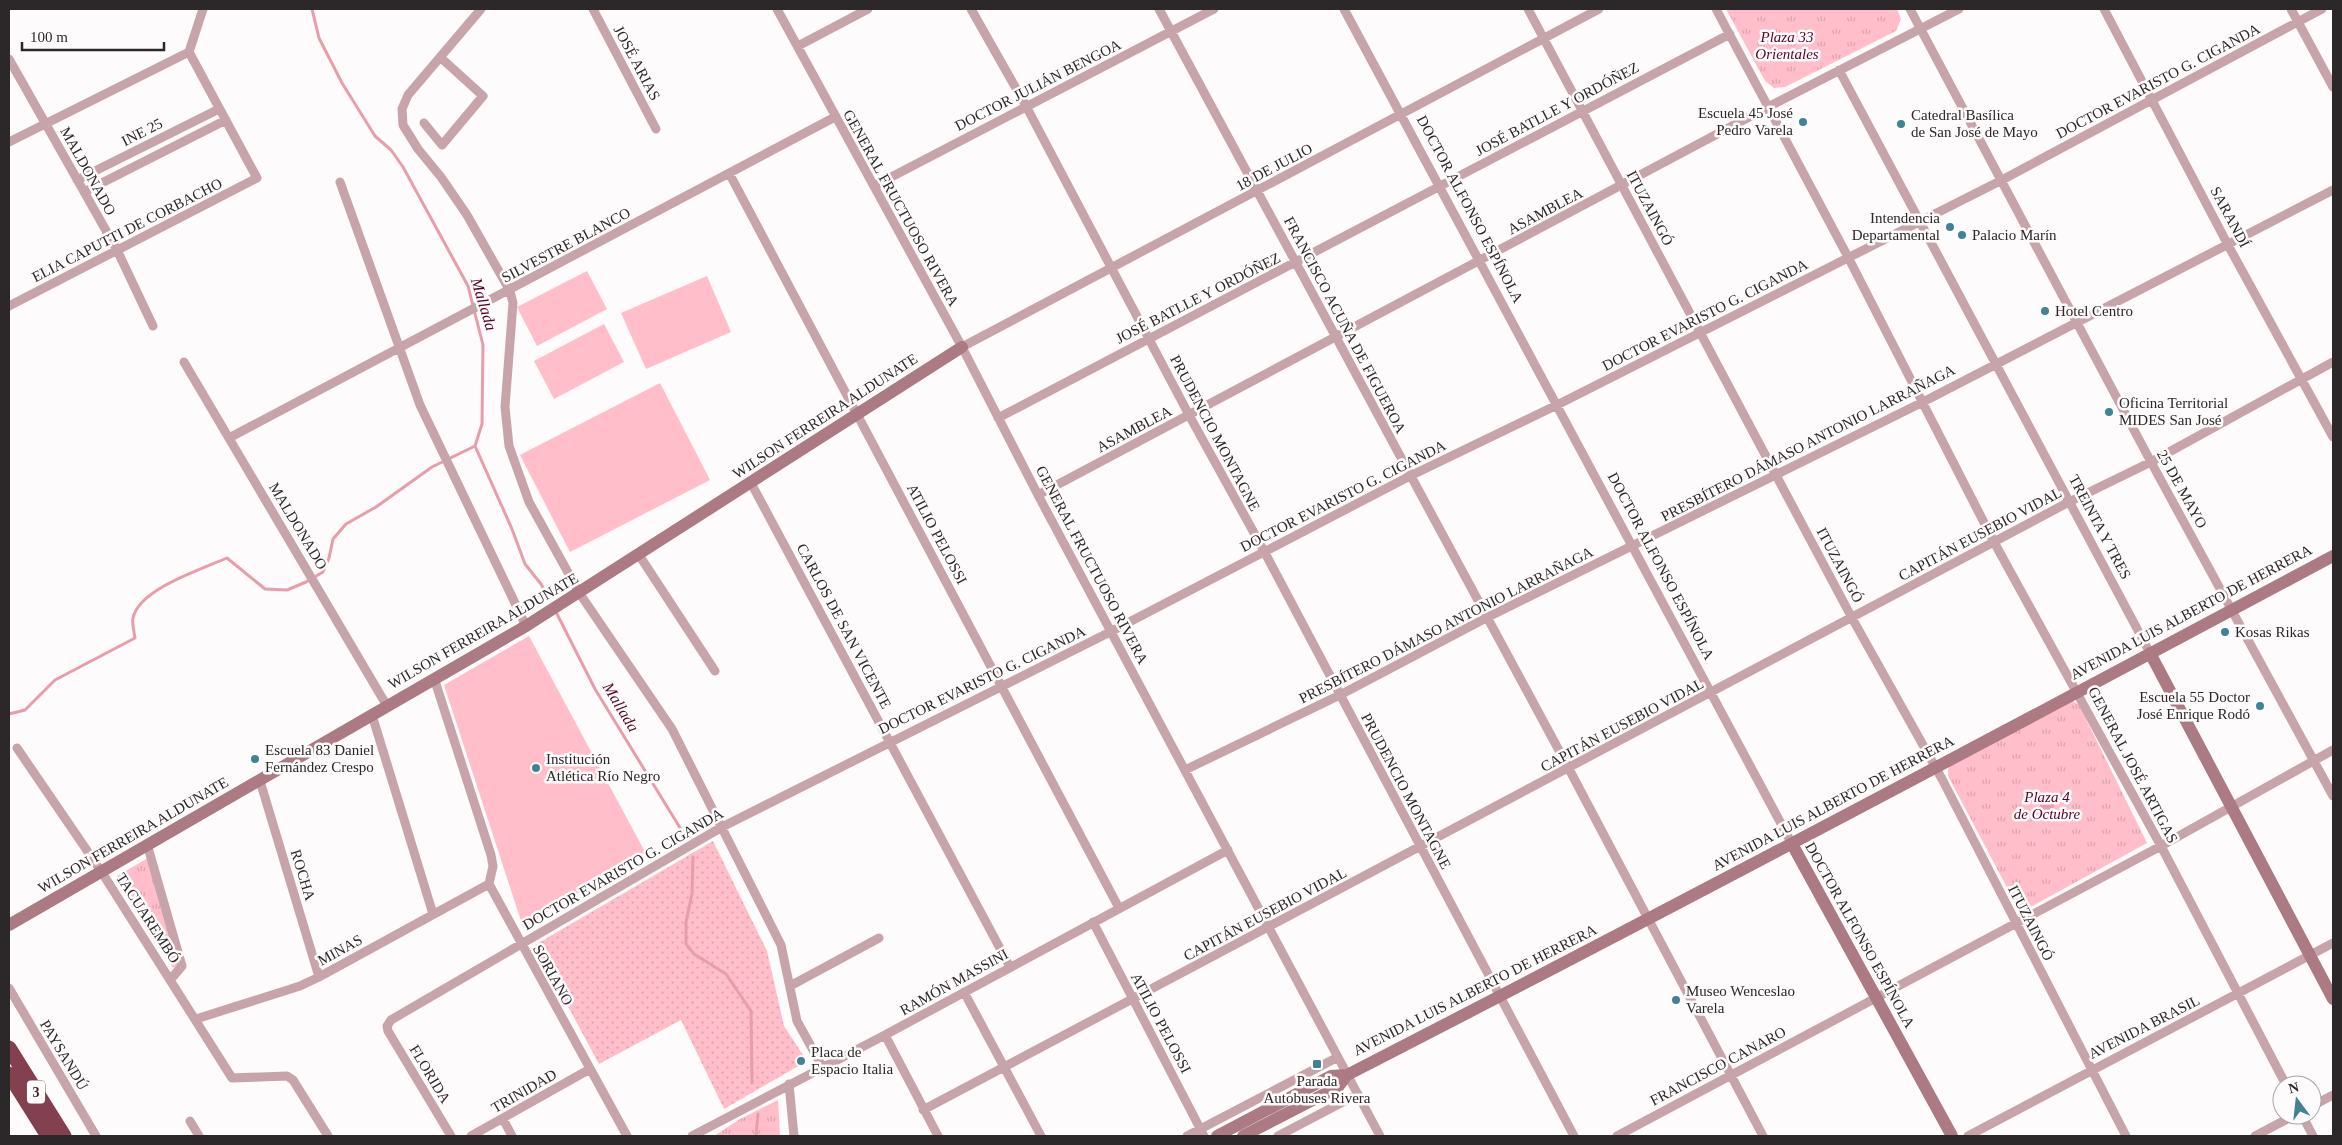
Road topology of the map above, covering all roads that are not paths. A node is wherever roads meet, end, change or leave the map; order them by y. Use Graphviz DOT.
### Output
graph roads {
  1 [pos="203,9"];
  2 [pos="481,9"];
  3 [pos="593,9"];
  4 [pos="778,9"];
  5 [pos="868,9"];
  6 [pos="971,9"];
  7 [pos="1159,9"];
  8 [pos="1214,9"];
  9 [pos="1344,9"];
  10 [pos="1528,9"];
  11 [pos="1599,9"];
  12 [pos="1716,9"];
  13 [pos="1910,9"];
  14 [pos="1959,9"];
  15 [pos="2104,9"];
  16 [pos="2291,9"];
  17 [pos="2322,9"];
  18 [pos="2298,21"];
  19 [pos="1920,28"];
  20 [pos="1171,32"];
  21 [pos="1730,34"];
  22 [pos="1544,38"];
  23 [pos="798,46"];
  24 [pos="189,52"];
  25 [pos="440,57"];
  26 [pos="9,59"];
  27 [pos="1839,70"];
  28 [pos="2333,87"];
  29 [pos="2152,99"];
  30 [pos="1026,106"];
  31 [pos="1768,107"];
  32 [pos="219,108"];
  33 [pos="1583,111"];
  34 [pos="1401,115"];
  35 [pos="835,117"];
  36 [pos="226,120"];
  37 [pos="45,123"];
  38 [pos="424,124"];
  39 [pos="656,129"];
  40 [pos="9,142"];
  41 [pos="729,173"];
  42 [pos="77,180"];
  43 [pos="2002,180"];
  44 [pos="340,182"];
  45 [pos="1623,185"];
  46 [pos="874,186"];
  47 [pos="1440,186"];
  48 [pos="2333,190"];
  49 [pos="84,192"];
  50 [pos="1257,192"];
  51 [pos="1920,221"];
  52 [pos="2228,245"];
  53 [pos="117,250"];
  54 [pos="1848,257"];
  55 [pos="1480,262"];
  56 [pos="1296,263"];
  57 [pos="1111,268"];
  58 [pos="510,290"];
  59 [pos="9,306"];
  60 [pos="2077,321"];
  61 [pos="153,326"];
  62 [pos="1700,333"];
  63 [pos="1149,338"];
  64 [pos="1336,338"];
  65 [pos="962,347"];
  66 [pos="401,349"];
  67 [pos="184,362"];
  68 [pos="2333,362"];
  69 [pos="1995,364"];
  70 [pos="2302,378"];
  71 [pos="1921,403"];
  72 [pos="1558,405"];
  73 [pos="857,415"];
  74 [pos="1189,415"];
  75 [pos="998,418"];
  76 [pos="229,438"];
  77 [pos="2333,438"];
  78 [pos="2151,462"];
  79 [pos="1777,475"];
  80 [pos="1410,476"];
  81 [pos="751,483"];
  82 [pos="1038,496"];
  83 [pos="2069,502"];
  84 [pos="1994,542"];
  85 [pos="1632,546"];
  86 [pos="1264,551"];
  87 [pos="639,555"];
  88 [pos="2333,556"];
  89 [pos="580,594"];
  90 [pos="2232,610"];
  91 [pos="1486,618"];
  92 [pos="1852,618"];
  93 [pos="526,626"];
  94 [pos="1112,631"];
  95 [pos="2150,653"];
  96 [pos="715,671"];
  97 [pos="434,678"];
  98 [pos="1002,685"];
  99 [pos="2077,691"];
  100 [pos="1710,693"];
  101 [pos="1340,695"];
  102 [pos="387,706"];
  103 [pos="372,715"];
  104 [pos="891,741"];
  105 [pos="17,748"];
  106 [pos="2333,750"];
  107 [pos="2314,761"];
  108 [pos="1936,767"];
  109 [pos="1569,769"];
  110 [pos="1185,770"];
  111 [pos="260,781"];
  112 [pos="2333,796"];
  113 [pos="2230,807"];
  114 [pos="722,827"];
  115 [pos="148,844"];
  116 [pos="1792,844"];
  117 [pos="2160,846"];
  118 [pos="1420,848"];
  119 [pos="1228,850"];
  120 [pos="101,871"];
  121 [pos="489,884"];
  122 [pos="1119,908"];
  123 [pos="433,914"];
  124 [pos="1646,919"];
  125 [pos="1093,922"];
  126 [pos="2016,923"];
  127 [pos="9,925"];
  128 [pos="1270,928"];
  129 [pos="879,938"];
  130 [pos="2333,943"];
  131 [pos="520,944"];
  132 [pos="2310,956"];
  133 [pos="1010,967"];
  134 [pos="319,978"];
  135 [pos="171,979"];
  136 [pos="790,986"];
  137 [pos="9,988"];
  138 [pos="964,992"];
  139 [pos="2239,993"];
  140 [pos="1499,997"];
  141 [pos="1876,998"];
  142 [pos="1133,999"];
  143 [pos="2333,999"];
  144 [pos="196,1019"];
  145 [pos="387,1026"];
  146 [pos="885,1036"];
  147 [pos="9,1048"];
  148 [pos="1338,1057"];
  149 [pos="1004,1067"];
  150 [pos="823,1068"];
  151 [pos="590,1069"];
  152 [pos="2091,1070"];
  153 [pos="9,1074"];
  154 [pos="1347,1075"];
  155 [pos="1730,1075"];
  156 [pos="2281,1075"];
  157 [pos="789,1084"];
  158 [pos="1358,1094"];
  159 [pos="923,1110"];
  160 [pos="503,1119"];
  161 [pos="190,1121"];
  162 [pos="2276,1125"];
  163 [pos="2308,1125"];
  164 [pos="1203,1133"];
  165 [pos="48,1136"];
  166 [pos="64,1136"];
  167 [pos="96,1136"];
  168 [pos="199,1136"];
  169 [pos="328,1136"];
  170 [pos="451,1136"];
  171 [pos="471,1136"];
  172 [pos="512,1136"];
  173 [pos="627,1136"];
  174 [pos="692,1136"];
  175 [pos="794,1136"];
  176 [pos="938,1136"];
  177 [pos="1041,1136"];
  178 [pos="1187,1136"];
  179 [pos="1217,1136"];
  180 [pos="1243,1136"];
  181 [pos="1278,1136"];
  182 [pos="1380,1136"];
  183 [pos="1574,1136"];
  184 [pos="1617,1136"];
  185 [pos="1763,1136"];
  186 [pos="1952,1136"];
  187 [pos="1968,1136"];
  188 [pos="2126,1136"];
  189 [pos="2255,1136"];
  190 [pos="2314,1136"];
  1 -- 24 [label="street"];
  2 -- 25 [label="street"];
  3 -- 39 [label="street, JOSÉ ARIAS"];
  4 -- 23 [label="street, GENERAL FRUCTUOSO RIVERA"];
  5 -- 23 [label="street"];
  6 -- 30 [label="street, PRUDENCIO MONTAGNE"];
  7 -- 20 [label="street, FRANCISCO ACUÑA DE FIGUEROA"];
  8 -- 20 [label="street, DOCTOR JULIÁN BENGOA"];
  9 -- 34 [label="street, DOCTOR ALFONSO ESPÍNOLA"];
  10 -- 22 [label="street, ITUZAINGÓ"];
  11 -- 22 [label="street, 18 DE JULIO"];
  12 -- 21 [label="street, GENERAL JOSÉ ARTIGAS"];
  13 -- 19 [label="street, 25 DE MAYO"];
  14 -- 19 [label="street, ASAMBLEA"];
  15 -- 29 [label="street, SARANDÍ"];
  16 -- 18 [label="street"];
  17 -- 18 [label="street, DOCTOR EVARISTO G. CIGANDA"];
  18 -- 28 [label="street"];
  18 -- 29 [label="street, DOCTOR EVARISTO G. CIGANDA"];
  19 -- 27 [label="street, ASAMBLEA"];
  19 -- 43 [label="street, 25 DE MAYO"];
  20 -- 30 [label="street, DOCTOR JULIÁN BENGOA"];
  20 -- 50 [label="street, FRANCISCO ACUÑA DE FIGUEROA"];
  21 -- 31 [label="street, GENERAL JOSÉ ARTIGAS"];
  21 -- 33 [label="street, JOSÉ BATLLE Y ORDÓÑEZ"];
  22 -- 33 [label="street, ITUZAINGÓ"];
  22 -- 34 [label="street, 18 DE JULIO"];
  23 -- 35 [label="street, GENERAL FRUCTUOSO RIVERA"];
  24 -- 32 [label="street"];
  24 -- 37 [label="street"];
  25 -- 38 [label="street"];
  25 -- 58 [label="street"];
  26 -- 37 [label="street, MALDONADO"];
  27 -- 31 [label="street, ASAMBLEA"];
  27 -- 51 [label="street, TREINTA Y TRES"];
  29 -- 43 [label="street, DOCTOR EVARISTO G. CIGANDA"];
  29 -- 52 [label="street, SARANDÍ"];
  30 -- 46 [label="street, DOCTOR JULIÁN BENGOA"];
  30 -- 57 [label="street, PRUDENCIO MONTAGNE"];
  31 -- 45 [label="street, ASAMBLEA"];
  31 -- 54 [label="street, GENERAL JOSÉ ARTIGAS"];
  32 -- 36 [label="street"];
  32 -- 42 [label="street, INE 25"];
  33 -- 45 [label="street, ITUZAINGÓ"];
  33 -- 47 [label="street, JOSÉ BATLLE Y ORDÓÑEZ"];
  34 -- 47 [label="street, DOCTOR ALFONSO ESPÍNOLA"];
  34 -- 50 [label="street, 18 DE JULIO"];
  35 -- 41 [label="street, SILVESTRE BLANCO"];
  35 -- 46 [label="street, GENERAL FRUCTUOSO RIVERA"];
  36 -- 49 [label="street, INE 25"];
  36 -- 53 [label="street, ELIA CAPUTTI DE CORBACHO"];
  37 -- 40 [label="street"];
  37 -- 42 [label="street, MALDONADO"];
  41 -- 58 [label="street, SILVESTRE BLANCO"];
  41 -- 73 [label="street, ATILIO PELOSSI"];
  42 -- 49 [label="street, MALDONADO"];
  43 -- 51 [label="street, DOCTOR EVARISTO G. CIGANDA"];
  43 -- 60 [label="street, 25 DE MAYO"];
  44 -- 66 [label="street"];
  45 -- 55 [label="street, ASAMBLEA"];
  45 -- 62 [label="street, ITUZAINGÓ"];
  46 -- 65 [label="street, GENERAL FRUCTUOSO RIVERA"];
  47 -- 55 [label="street, DOCTOR ALFONSO ESPÍNOLA"];
  47 -- 56 [label="street, JOSÉ BATLLE Y ORDÓÑEZ"];
  48 -- 52 [label="street, PRESBÍTERO DÁMASO ANTONIO LARRAÑAGA"];
  49 -- 53 [label="street, MALDONADO"];
  50 -- 56 [label="street, FRANCISCO ACUÑA DE FIGUEROA"];
  50 -- 57 [label="street, 18 DE JULIO"];
  51 -- 54 [label="street, DOCTOR EVARISTO G. CIGANDA"];
  51 -- 69 [label="street, TREINTA Y TRES"];
  52 -- 60 [label="street, PRESBÍTERO DÁMASO ANTONIO LARRAÑAGA"];
  52 -- 70 [label="street, SARANDÍ"];
  53 -- 59 [label="street, ELIA CAPUTTI DE CORBACHO"];
  53 -- 61 [label="street, MALDONADO"];
  54 -- 62 [label="street, DOCTOR EVARISTO G. CIGANDA"];
  54 -- 71 [label="street, GENERAL JOSÉ ARTIGAS"];
  55 -- 64 [label="street, ASAMBLEA"];
  55 -- 72 [label="street, DOCTOR ALFONSO ESPÍNOLA"];
  56 -- 63 [label="street, JOSÉ BATLLE Y ORDÓÑEZ"];
  56 -- 64 [label="street, FRANCISCO ACUÑA DE FIGUEROA"];
  57 -- 63 [label="street, PRUDENCIO MONTAGNE"];
  57 -- 65 [label="street, 18 DE JULIO"];
  58 -- 66 [label="street, SILVESTRE BLANCO"];
  58 -- 89 [label="street"];
  60 -- 69 [label="street, PRESBÍTERO DÁMASO ANTONIO LARRAÑAGA"];
  60 -- 78 [label="street, 25 DE MAYO"];
  62 -- 72 [label="street, DOCTOR EVARISTO G. CIGANDA"];
  62 -- 79 [label="street, ITUZAINGÓ"];
  63 -- 74 [label="street, PRUDENCIO MONTAGNE"];
  63 -- 75 [label="street, JOSÉ BATLLE Y ORDÓÑEZ"];
  64 -- 74 [label="street, ASAMBLEA"];
  64 -- 80 [label="street, FRANCISCO ACUÑA DE FIGUEROA"];
  65 -- 73 [label="street, WILSON FERREIRA ALDUNATE"];
  65 -- 75 [label="street, GENERAL FRUCTUOSO RIVERA"];
  66 -- 76 [label="street, SILVESTRE BLANCO"];
  66 -- 93 [label="street"];
  67 -- 76 [label="street, MALDONADO"];
  68 -- 70 [label="street, CAPITÁN EUSEBIO VIDAL"];
  69 -- 71 [label="street, PRESBÍTERO DÁMASO ANTONIO LARRAÑAGA"];
  69 -- 83 [label="street, TREINTA Y TRES"];
  70 -- 77 [label="street, SARANDÍ"];
  70 -- 78 [label="street, CAPITÁN EUSEBIO VIDAL"];
  71 -- 79 [label="street, PRESBÍTERO DÁMASO ANTONIO LARRAÑAGA"];
  71 -- 84 [label="street, GENERAL JOSÉ ARTIGAS"];
  72 -- 80 [label="street, DOCTOR EVARISTO G. CIGANDA"];
  72 -- 85 [label="street, DOCTOR ALFONSO ESPÍNOLA"];
  73 -- 81 [label="street, WILSON FERREIRA ALDUNATE"];
  73 -- 98 [label="street, ATILIO PELOSSI"];
  74 -- 82 [label="street, ASAMBLEA"];
  74 -- 86 [label="street, PRUDENCIO MONTAGNE"];
  75 -- 82 [label="street, GENERAL FRUCTUOSO RIVERA"];
  76 -- 102 [label="street, MALDONADO"];
  78 -- 83 [label="street, CAPITÁN EUSEBIO VIDAL"];
  78 -- 90 [label="street, 25 DE MAYO"];
  79 -- 85 [label="street, PRESBÍTERO DÁMASO ANTONIO LARRAÑAGA"];
  79 -- 92 [label="street, ITUZAINGÓ"];
  80 -- 86 [label="street, DOCTOR EVARISTO G. CIGANDA"];
  80 -- 91 [label="street, FRANCISCO ACUÑA DE FIGUEROA"];
  81 -- 87 [label="street, WILSON FERREIRA ALDUNATE"];
  81 -- 104 [label="street, CARLOS DE SAN VICENTE"];
  82 -- 94 [label="street, GENERAL FRUCTUOSO RIVERA"];
  83 -- 84 [label="street, CAPITÁN EUSEBIO VIDAL"];
  83 -- 95 [label="street, TREINTA Y TRES"];
  84 -- 92 [label="street, CAPITÁN EUSEBIO VIDAL"];
  84 -- 99 [label="street, GENERAL JOSÉ ARTIGAS"];
  85 -- 91 [label="street, PRESBÍTERO DÁMASO ANTONIO LARRAÑAGA"];
  85 -- 100 [label="street, DOCTOR ALFONSO ESPÍNOLA"];
  86 -- 94 [label="street, DOCTOR EVARISTO G. CIGANDA"];
  86 -- 101 [label="street, PRUDENCIO MONTAGNE"];
  87 -- 89 [label="street, WILSON FERREIRA ALDUNATE"];
  87 -- 96 [label="street"];
  88 -- 90 [label="street, AVENIDA LUIS ALBERTO DE HERRERA"];
  89 -- 93 [label="street, WILSON FERREIRA ALDUNATE"];
  89 -- 114 [label="street"];
  90 -- 95 [label="street, AVENIDA LUIS ALBERTO DE HERRERA"];
  90 -- 107 [label="street, 25 DE MAYO"];
  91 -- 101 [label="street, PRESBÍTERO DÁMASO ANTONIO LARRAÑAGA"];
  91 -- 109 [label="street, FRANCISCO ACUÑA DE FIGUEROA"];
  92 -- 100 [label="street, CAPITÁN EUSEBIO VIDAL"];
  92 -- 108 [label="street, ITUZAINGÓ"];
  93 -- 97 [label="street, WILSON FERREIRA ALDUNATE"];
  94 -- 98 [label="street, DOCTOR EVARISTO G. CIGANDA"];
  94 -- 110 [label="street, GENERAL FRUCTUOSO RIVERA"];
  95 -- 99 [label="street, AVENIDA LUIS ALBERTO DE HERRERA"];
  95 -- 113 [label="street, TREINTA Y TRES"];
  97 -- 102 [label="street, WILSON FERREIRA ALDUNATE"];
  97 -- 121 [label="street"];
  98 -- 104 [label="street, DOCTOR EVARISTO G. CIGANDA"];
  98 -- 122 [label="street, ATILIO PELOSSI"];
  99 -- 108 [label="street, AVENIDA LUIS ALBERTO DE HERRERA"];
  99 -- 117 [label="street, GENERAL JOSÉ ARTIGAS"];
  100 -- 109 [label="street, CAPITÁN EUSEBIO VIDAL"];
  100 -- 116 [label="street, DOCTOR ALFONSO ESPÍNOLA"];
  101 -- 110 [label="street, PRESBÍTERO DÁMASO ANTONIO LARRAÑAGA"];
  101 -- 118 [label="street, PRUDENCIO MONTAGNE"];
  102 -- 103 [label="street, WILSON FERREIRA ALDUNATE"];
  103 -- 111 [label="street, WILSON FERREIRA ALDUNATE"];
  103 -- 123 [label="street"];
  104 -- 114 [label="street, DOCTOR EVARISTO G. CIGANDA"];
  104 -- 133 [label="street, CARLOS DE SAN VICENTE"];
  105 -- 120 [label="street, TACUAREMBÓ"];
  106 -- 107 [label="street, FRANCISCO CANARO"];
  107 -- 112 [label="street, 25 DE MAYO"];
  107 -- 113 [label="street, FRANCISCO CANARO"];
  108 -- 116 [label="street, AVENIDA LUIS ALBERTO DE HERRERA"];
  108 -- 126 [label="street, ITUZAINGÓ"];
  109 -- 118 [label="street, CAPITÁN EUSEBIO VIDAL"];
  109 -- 124 [label="street, FRANCISCO ACUÑA DE FIGUEROA"];
  110 -- 119 [label="street, GENERAL FRUCTUOSO RIVERA"];
  111 -- 115 [label="street, WILSON FERREIRA ALDUNATE"];
  111 -- 134 [label="street, ROCHA"];
  113 -- 117 [label="street, FRANCISCO CANARO"];
  113 -- 132 [label="street, TREINTA Y TRES"];
  114 -- 131 [label="street, DOCTOR EVARISTO G. CIGANDA"];
  114 -- 136 [label="street"];
  115 -- 120 [label="street, WILSON FERREIRA ALDUNATE"];
  115 -- 135 [label="street, TACUAREMBÓ"];
  116 -- 124 [label="street, AVENIDA LUIS ALBERTO DE HERRERA"];
  116 -- 141 [label="street, DOCTOR ALFONSO ESPÍNOLA"];
  117 -- 126 [label="street, FRANCISCO CANARO"];
  117 -- 139 [label="street, GENERAL JOSÉ ARTIGAS"];
  118 -- 128 [label="street, CAPITÁN EUSEBIO VIDAL"];
  118 -- 140 [label="street, PRUDENCIO MONTAGNE"];
  119 -- 122 [label="street, RAMÓN MASSINI"];
  119 -- 128 [label="street, GENERAL FRUCTUOSO RIVERA"];
  120 -- 127 [label="street, WILSON FERREIRA ALDUNATE"];
  120 -- 135 [label="street, TACUAREMBÓ"];
  121 -- 123 [label="street, MINAS"];
  121 -- 131 [label="street, SORIANO"];
  122 -- 125 [label="street, RAMÓN MASSINI"];
  123 -- 134 [label="street, MINAS"];
  124 -- 140 [label="street, AVENIDA LUIS ALBERTO DE HERRERA"];
  124 -- 155 [label="street, FRANCISCO ACUÑA DE FIGUEROA"];
  125 -- 133 [label="street, RAMÓN MASSINI"];
  125 -- 142 [label="street, ATILIO PELOSSI"];
  126 -- 141 [label="street, FRANCISCO CANARO"];
  126 -- 152 [label="street, ITUZAINGÓ"];
  128 -- 142 [label="street, CAPITÁN EUSEBIO VIDAL"];
  128 -- 148 [label="street, GENERAL FRUCTUOSO RIVERA"];
  129 -- 136 [label="street"];
  130 -- 132 [label="street, AVENIDA BRASIL"];
  131 -- 145 [label="street, DOCTOR EVARISTO G. CIGANDA"];
  131 -- 151 [label="street, SORIANO"];
  132 -- 139 [label="street, AVENIDA BRASIL"];
  132 -- 143 [label="street, TREINTA Y TRES"];
  133 -- 138 [label="street, RAMÓN MASSINI"];
  134 -- 144 [label="street, MINAS"];
  135 -- 144 [label="street, TACUAREMBÓ"];
  136 -- 150 [label="street"];
  137 -- 167 [label="street, PAYSANDÚ"];
  138 -- 146 [label="street, RAMÓN MASSINI"];
  138 -- 149 [label="street"];
  139 -- 152 [label="street, AVENIDA BRASIL"];
  139 -- 156 [label="street, GENERAL JOSÉ ARTIGAS"];
  140 -- 154 [label="street, AVENIDA LUIS ALBERTO DE HERRERA"];
  140 -- 183 [label="street, PRUDENCIO MONTAGNE"];
  141 -- 155 [label="street, FRANCISCO CANARO"];
  141 -- 186 [label="street, DOCTOR ALFONSO ESPÍNOLA"];
  142 -- 149 [label="street, CAPITÁN EUSEBIO VIDAL"];
  142 -- 164 [label="street, ATILIO PELOSSI"];
  144 -- 169 [label="street, TACUAREMBÓ"];
  145 -- 170 [label="street, FLORIDA"];
  146 -- 150 [label="street, RAMÓN MASSINI"];
  146 -- 159 [label="street"];
  147 -- 166 [label="highway, 3"];
  148 -- 154 [label="street, GENERAL FRUCTUOSO RIVERA"];
  148 -- 164 [label="street"];
  149 -- 159 [label="street, CAPITÁN EUSEBIO VIDAL"];
  149 -- 177 [label="street"];
  150 -- 157 [label="street, RAMÓN MASSINI"];
  151 -- 160 [label="street, TRINIDAD"];
  151 -- 173 [label="street, SORIANO"];
  152 -- 187 [label="street, AVENIDA BRASIL"];
  152 -- 188 [label="street, ITUZAINGÓ"];
  153 -- 165 [label="highway, 3"];
  154 -- 158 [label="street, GENERAL FRUCTUOSO RIVERA"];
  154 -- 179 [label="street"];
  154 -- 180 [label="street"];
  155 -- 184 [label="street, FRANCISCO CANARO"];
  155 -- 185 [label="street, FRANCISCO ACUÑA DE FIGUEROA"];
  157 -- 174 [label="street, RAMÓN MASSINI"];
  157 -- 175 [label="street"];
  158 -- 181 [label="street"];
  158 -- 182 [label="street, GENERAL FRUCTUOSO RIVERA"];
  159 -- 176 [label="street"];
  160 -- 171 [label="street, TRINIDAD"];
  160 -- 172 [label="street"];
  161 -- 168 [label="street"];
  162 -- 189 [label="street"];
  163 -- 190 [label="street"];
  164 -- 178 [label="street"];
}
